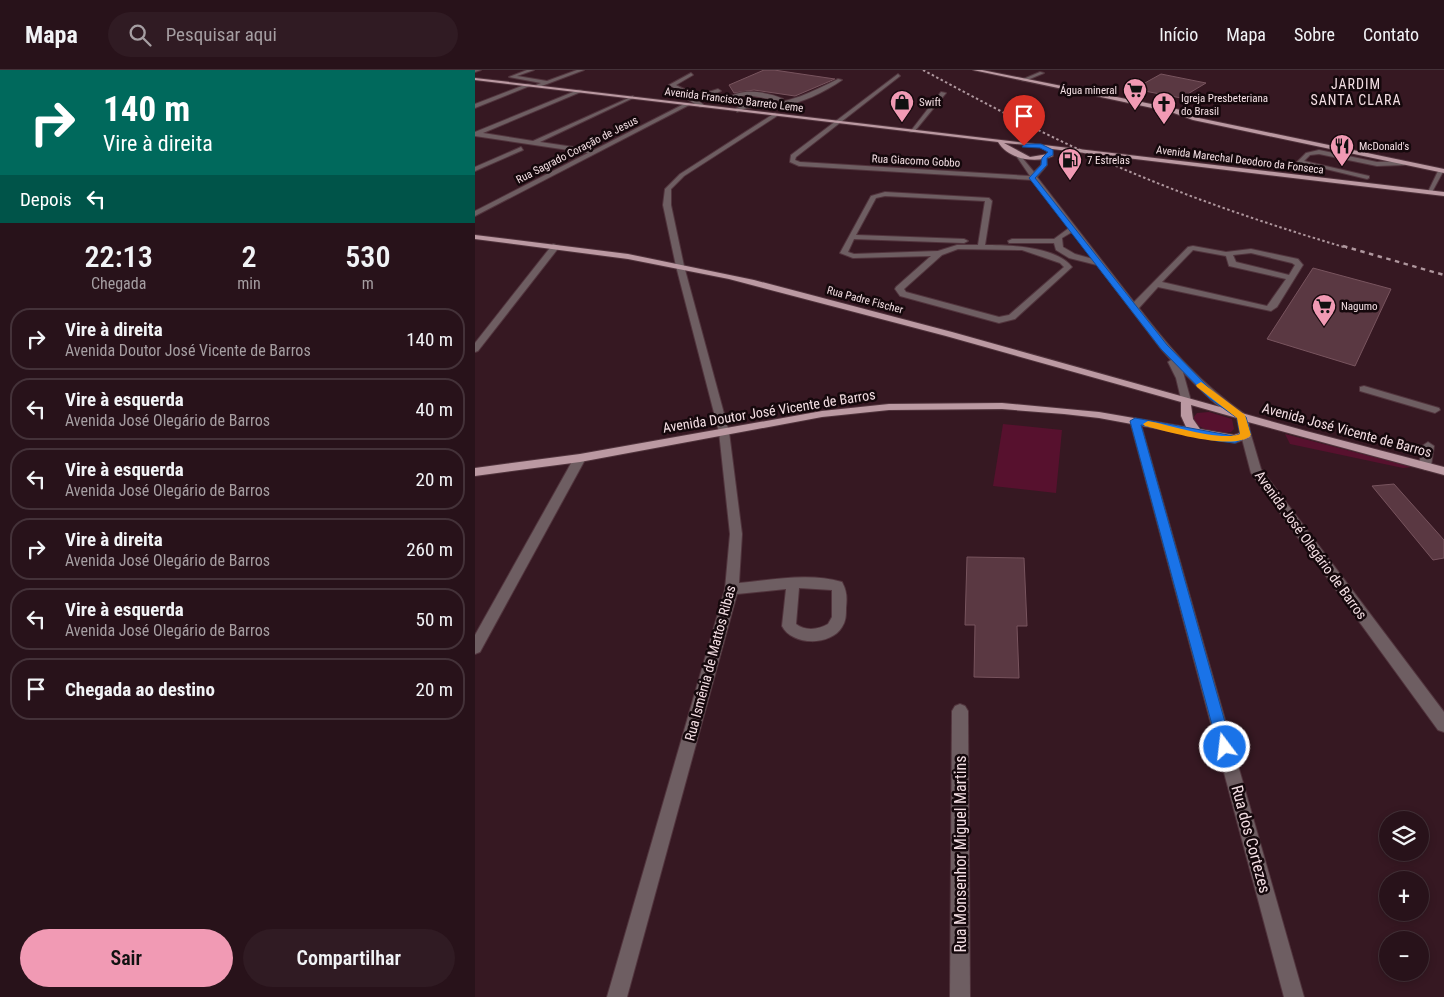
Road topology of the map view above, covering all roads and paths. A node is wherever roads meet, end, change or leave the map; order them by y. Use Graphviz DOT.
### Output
graph roads {
  1 [pos="479,70"];
  2 [pos="532,70"];
  3 [pos="582,70"];
  4 [pos="975,70"];
  5 [pos="1008,70"];
  6 [pos="475,71"];
  7 [pos="1018,72"];
  8 [pos="1042,73"];
  9 [pos="691,74"];
  10 [pos="899,75"];
  11 [pos="511,77"];
  12 [pos="475,79"];
  13 [pos="840,80"];
  14 [pos="1023,80"];
  15 [pos="498,81"];
  16 [pos="546,82"];
  17 [pos="529,83"];
  18 [pos="536,86"];
  19 [pos="580,91"];
  20 [pos="718,91"];
  21 [pos="943,93"];
  22 [pos="689,94"];
  23 [pos="631,97"];
  24 [pos="793,101"];
  25 [pos="688,104"];
  26 [pos="747,104"];
  27 [pos="475,106"];
  28 [pos="702,106"];
  29 [pos="737,110"];
  30 [pos="775,115"];
  31 [pos="835,122"];
  32 [pos="912,131"];
  33 [pos="476,134"];
  34 [pos="991,140"];
  35 [pos="484,143"];
  36 [pos="534,143"];
  37 [pos="1038,146"];
  38 [pos="521,148"];
  39 [pos="538,152"];
  40 [pos="593,152"];
  41 [pos="1016,153"];
  42 [pos="1111,154"];
  43 [pos="572,157"];
  44 [pos="1046,157"];
  45 [pos="581,159"];
  46 [pos="1404,163"];
  47 [pos="475,169"];
  48 [pos="1442,170"];
  49 [pos="1367,177"];
  50 [pos="1032,178"];
  51 [pos="1438,194"];
  52 [pos="475,214"];
  53 [pos="1072,229"];
  54 [pos="475,237"];
  55 [pos="852,237"];
  56 [pos="1057,241"];
  57 [pos="982,244"];
  58 [pos="556,246"];
  59 [pos="1065,252"];
  60 [pos="939,253"];
  61 [pos="1039,254"];
  62 [pos="1229,254"];
  63 [pos="1098,263"];
  64 [pos="680,266"];
  65 [pos="1291,278"];
  66 [pos="1158,284"];
  67 [pos="1134,308"];
  68 [pos="1164,347"];
  69 [pos="475,349"];
  70 [pos="1364,389"];
  71 [pos="1186,401"];
  72 [pos="1435,410"];
  73 [pos="1242,417"];
  74 [pos="1135,421"];
  75 [pos="724,432"];
  76 [pos="1199,434"];
  77 [pos="1246,435"];
  78 [pos="1429,446"];
  79 [pos="579,458"];
  80 [pos="1425,466"];
  81 [pos="1444,471"];
  82 [pos="475,472"];
  83 [pos="793,585"];
  84 [pos="732,589"];
  85 [pos="475,648"];
  86 [pos="961,711"];
  87 [pos="1444,725"];
  88 [pos="617,997"];
  89 [pos="960,997"];
  90 [pos="1294,997"];
  1 -- 6 [label="street"];
  2 -- 11 [label="street"];
  3 -- 16 [label="street"];
  4 -- 14 [label="main road, Avenida Marechal Deodoro da Fonseca"];
  5 -- 7 [label="street"];
  8 -- 14 [label="street"];
  9 -- 22 [label="street"];
  10 -- 31 [label="street"];
  11 -- 15 [label="street"];
  11 -- 17 [label="street"];
  12 -- 15 [label="main road, Avenida Francisco Barreto Leme"];
  13 -- 24 [label="street"];
  14 -- 46 [label="main road, Avenida Marechal Deodoro da Fonseca"];
  15 -- 17 [label="main road, Avenida Francisco Barreto Leme"];
  16 -- 17 [label="street"];
  16 -- 18 [label="street"];
  17 -- 18 [label="main road, Avenida Francisco Barreto Leme"];
  17 -- 27 [label="street"];
  18 -- 19 [label="main road, Avenida Francisco Barreto Leme"];
  19 -- 23 [label="main road, Avenida Francisco Barreto Leme"];
  19 -- 33 [label="street"];
  20 -- 22 [label="street"];
  21 -- 32 [label="street"];
  22 -- 28 [label="street"];
  23 -- 25 [label="main road, Avenida Francisco Barreto Leme"];
  23 -- 36 [label="street"];
  24 -- 26 [label="street"];
  24 -- 26 [label="street"];
  25 -- 28 [label="main road, Avenida Francisco Barreto Leme"];
  25 -- 40 [label="street, Rua Sagrado Coração de Jesus"];
  26 -- 29 [label="street"];
  28 -- 29 [label="main road, Avenida Francisco Barreto Leme"];
  29 -- 30 [label="main road, Avenida Francisco Barreto Leme"];
  30 -- 31 [label="main road, Avenida Francisco Barreto Leme"];
  30 -- 64 [label="street, Rua Ismênia de Mattos Ribas"];
  31 -- 32 [label="main road, Avenida Francisco Barreto Leme"];
  31 -- 50 [label="street, Rua Giacomo Gobbo"];
  32 -- 34 [label="main road, Avenida Francisco Barreto Leme"];
  33 -- 36 [label="street"];
  34 -- 37 [label="main road, Avenida Francisco Barreto Leme"];
  34 -- 41 [label="main road, Avenida Francisco Barreto Leme"];
  35 -- 38 [label="street"];
  36 -- 40 [label="street"];
  37 -- 41 [label="main road"];
  37 -- 42 [label="main road, Avenida Marechal Deodoro da Fonseca"];
  37 -- 44 [label="main road"];
  38 -- 39 [label="street"];
  38 -- 47 [label="street"];
  40 -- 45 [label="street, Rua Sagrado Coração de Jesus"];
  41 -- 44 [label="main road"];
  41 -- 50 [label="street"];
  42 -- 44 [label="main road"];
  42 -- 51 [label="main road, Avenida Marechal Deodoro da Fonseca"];
  43 -- 45 [label="street"];
  44 -- 50 [label="street"];
  45 -- 52 [label="street, Rua Sagrado Coração de Jesus"];
  46 -- 48 [label="main road, Avenida Marechal Deodoro da Fonseca"];
  46 -- 49 [label="street"];
  48 -- 51 [label="street"];
  50 -- 53 [label="street"];
  53 -- 56 [label="street"];
  53 -- 63 [label="street"];
  54 -- 58 [label="main road, Rua Padre Fischer"];
  55 -- 57 [label="street"];
  55 -- 57 [label="street"];
  55 -- 60 [label="street"];
  56 -- 57 [label="street"];
  56 -- 59 [label="street"];
  57 -- 60 [label="street"];
  57 -- 61 [label="street"];
  58 -- 64 [label="main road, Rua Padre Fischer"];
  58 -- 69 [label="street"];
  59 -- 61 [label="street"];
  59 -- 63 [label="street"];
  60 -- 61 [label="street"];
  62 -- 65 [label="street"];
  62 -- 65 [label="street"];
  62 -- 66 [label="street"];
  63 -- 67 [label="street"];
  64 -- 71 [label="main road, Rua Padre Fischer"];
  64 -- 75 [label="street, Rua Ismênia de Mattos Ribas"];
  65 -- 66 [label="street"];
  66 -- 67 [label="street"];
  67 -- 68 [label="street"];
  68 -- 71 [label="street"];
  68 -- 73 [label="street"];
  70 -- 72 [label="street"];
  71 -- 73 [label="main road, Rua Padre Fischer"];
  71 -- 76 [label="main road"];
  73 -- 77 [label="main road, Avenida José Olegário de Barros"];
  73 -- 80 [label="main road, Avenida José Vicente de Barros"];
  74 -- 75 [label="main road, Avenida Doutor José Vicente de Barros"];
  74 -- 76 [label="main road, Avenida Doutor José Vicente de Barros"];
  74 -- 90 [label="street, Rua dos Cortezes"];
  75 -- 79 [label="main road, Avenida Doutor José Vicente de Barros"];
  75 -- 84 [label="street, Rua Ismênia de Mattos Ribas"];
  76 -- 77 [label="main road, Avenida Doutor José Vicente de Barros"];
  77 -- 87 [label="street, Avenida José Olegário de Barros"];
  78 -- 80 [label="street"];
  79 -- 82 [label="main road, Avenida Doutor José Vicente de Barros"];
  79 -- 85 [label="street"];
  80 -- 81 [label="main road, Avenida José Vicente de Barros"];
  83 -- 83 [label="street"];
  83 -- 84 [label="street"];
  84 -- 88 [label="street, Rua Ismênia de Mattos Ribas"];
  86 -- 89 [label="street, Rua Monsenhor Miguel Martins"];
}
